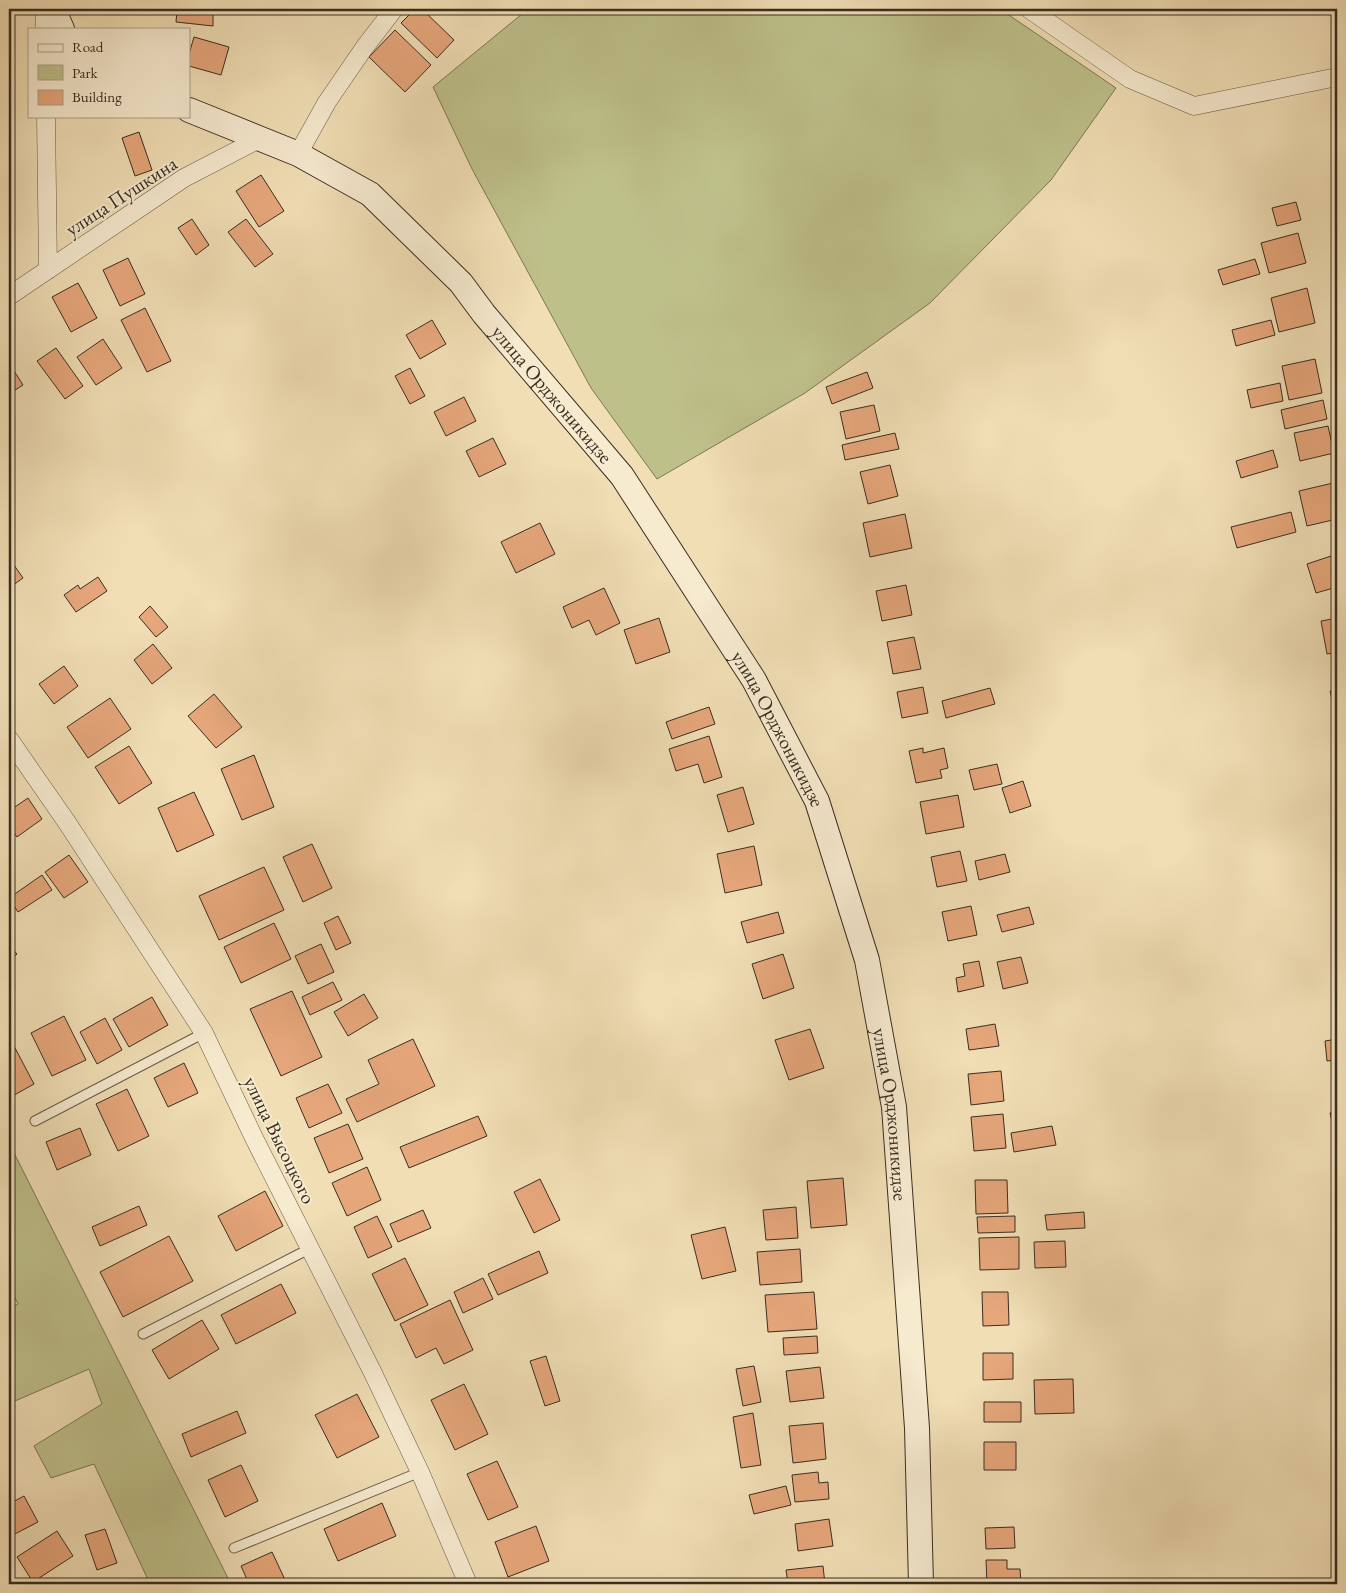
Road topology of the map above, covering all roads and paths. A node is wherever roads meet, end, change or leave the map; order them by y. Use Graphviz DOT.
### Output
graph roads {
  1 [pos="45,9"];
  2 [pos="53,9"];
  3 [pos="394,9"];
  4 [pos="1029,9"];
  5 [pos="45,28"];
  6 [pos="62,28"];
  7 [pos="1337,77"];
  8 [pos="190,110"];
  9 [pos="46,118"];
  10 [pos="260,138"];
  11 [pos="298,154"];
  12 [pos="48,270"];
  13 [pos="9,296"];
  14 [pos="9,740"];
  15 [pos="204,1033"];
  16 [pos="35,1121"];
  17 [pos="310,1249"];
  18 [pos="143,1334"];
  19 [pos="420,1472"];
  20 [pos="234,1548"];
  21 [pos="468,1584"];
  22 [pos="921,1584"];
  1 -- 5 [label="street"];
  2 -- 6 [label="main road"];
  3 -- 11 [label="street"];
  4 -- 7 [label="street"];
  8 -- 10 [label="main road, улица Орджоникидзе"];
  9 -- 12 [label="street"];
  10 -- 11 [label="main road, улица Орджоникидзе"];
  10 -- 12 [label="street, улица Пушкина"];
  11 -- 22 [label="main road, улица Орджоникидзе"];
  12 -- 13 [label="street, улица Пушкина"];
  14 -- 15 [label="street, улица Высоцкого"];
  15 -- 16 [label="lane"];
  15 -- 17 [label="street, улица Высоцкого"];
  17 -- 18 [label="lane"];
  17 -- 19 [label="street, улица Высоцкого"];
  19 -- 20 [label="lane"];
  19 -- 21 [label="street, улица Высоцкого"];
}
